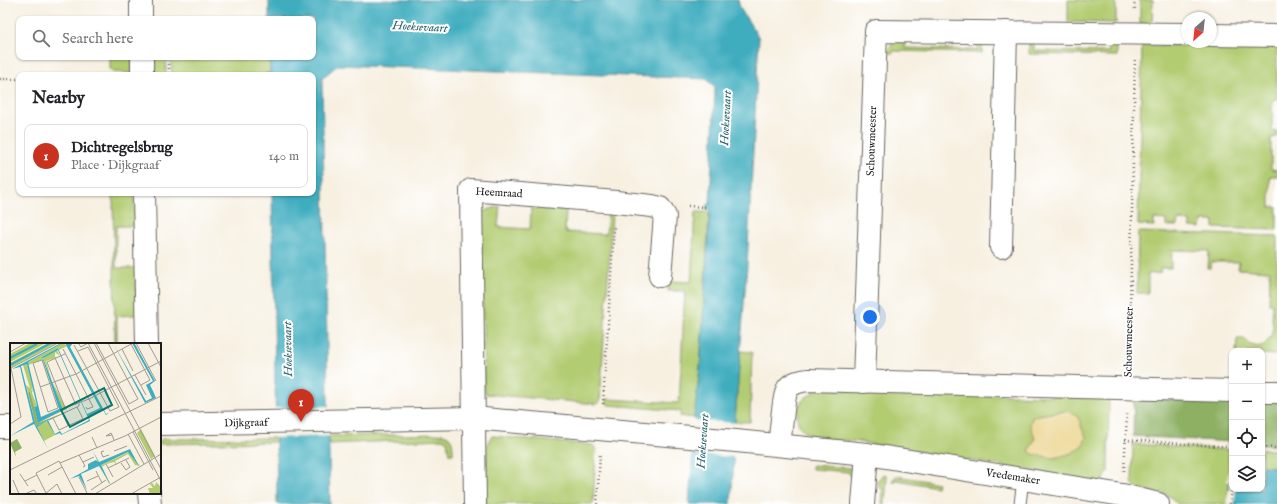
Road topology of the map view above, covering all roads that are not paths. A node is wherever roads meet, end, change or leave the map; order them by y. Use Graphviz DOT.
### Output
graph roads {
  1 [pos="141,0"];
  2 [pos="141,16"];
  3 [pos="1006,32"];
  4 [pos="1181,34"];
  5 [pos="1217,34"];
  6 [pos="1277,36"];
  7 [pos="142,60"];
  8 [pos="142,72"];
  9 [pos="144,196"];
  10 [pos="1001,247"];
  11 [pos="660,276"];
  12 [pos="147,343"];
  13 [pos="864,382"];
  14 [pos="1229,391"];
  15 [pos="1265,392"];
  16 [pos="1277,392"];
  17 [pos="473,418"];
  18 [pos="161,424"];
  19 [pos="779,445"];
  20 [pos="867,454"];
  21 [pos="1023,479"];
  22 [pos="149,494"];
  23 [pos="150,504"];
  24 [pos="475,504"];
  25 [pos="864,504"];
  26 [pos="1020,504"];
  27 [pos="1158,504"];
  1 -- 2 [label="street"];
  3 -- 4 [label="street, Schouwmeester"];
  3 -- 10 [label="street"];
  3 -- 13 [label="street, Schouwmeester"];
  5 -- 6 [label="street"];
  7 -- 8 [label="street"];
  9 -- 12 [label="street"];
  11 -- 17 [label="street, Heemraad"];
  13 -- 14 [label="street, Schouwmeester"];
  13 -- 19 [label="street, Schouwmeester"];
  15 -- 16 [label="street"];
  17 -- 18 [label="street, Dijkgraaf"];
  17 -- 19 [label="street, Vredemaker"];
  17 -- 24 [label="street, Heemraad"];
  19 -- 20 [label="street, Vredemaker"];
  20 -- 21 [label="street, Vredemaker"];
  20 -- 25 [label="street"];
  21 -- 26 [label="lane"];
  21 -- 27 [label="street, Vredemaker"];
  22 -- 23 [label="street"];
}
